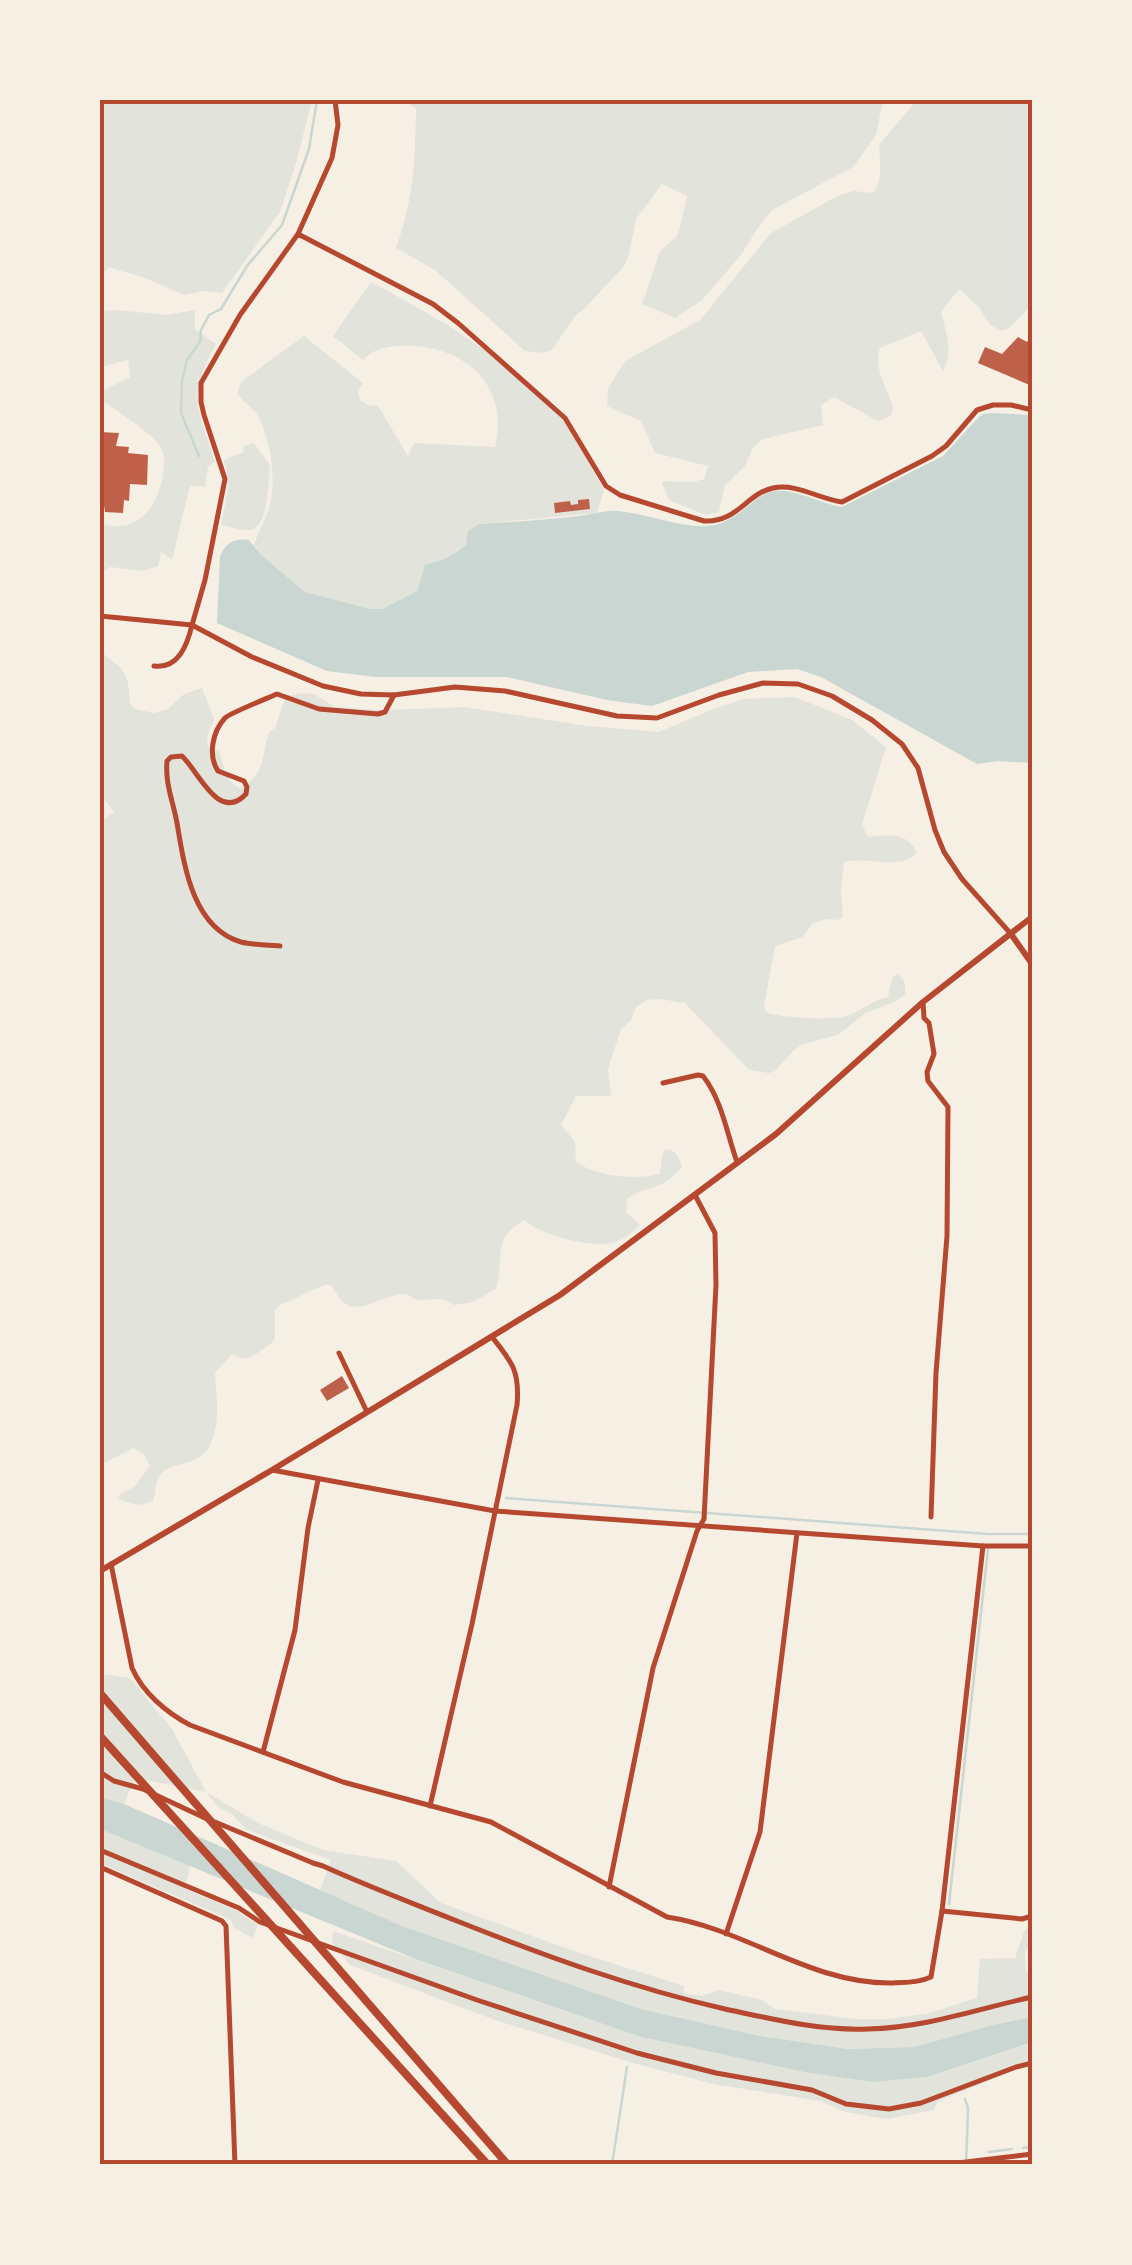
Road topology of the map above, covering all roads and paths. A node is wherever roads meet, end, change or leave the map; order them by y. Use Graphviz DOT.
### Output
graph roads {
  1 [pos="335,100"];
  2 [pos="298,234"];
  3 [pos="1032,410"];
  4 [pos="100,608"];
  5 [pos="100,616"];
  6 [pos="111,618"];
  7 [pos="192,625"];
  8 [pos="154,666"];
  9 [pos="394,695"];
  10 [pos="1032,917"];
  11 [pos="1011,934"];
  12 [pos="280,946"];
  13 [pos="1032,964"];
  14 [pos="923,1002"];
  15 [pos="662,1083"];
  16 [pos="737,1162"];
  17 [pos="694,1195"];
  18 [pos="492,1336"];
  19 [pos="339,1352"];
  20 [pos="366,1412"];
  21 [pos="272,1470"];
  22 [pos="318,1480"];
  23 [pos="496,1510"];
  24 [pos="931,1516"];
  25 [pos="702,1523"];
  26 [pos="797,1533"];
  27 [pos="983,1546"];
  28 [pos="1032,1546"];
  29 [pos="111,1564"];
  30 [pos="100,1571"];
  31 [pos="100,1692"];
  32 [pos="100,1736"];
  33 [pos="264,1752"];
  34 [pos="100,1772"];
  35 [pos="430,1806"];
  36 [pos="100,1850"];
  37 [pos="100,1867"];
  38 [pos="608,1887"];
  39 [pos="942,1911"];
  40 [pos="1032,1916"];
  41 [pos="726,1934"];
  42 [pos="1032,1996"];
  43 [pos="1032,2063"];
  44 [pos="1032,2154"];
  45 [pos="956,2163"];
  46 [pos="235,2165"];
  47 [pos="488,2165"];
  48 [pos="508,2165"];
  49 [pos="940,2165"];
  1 -- 2 [label="street"];
  2 -- 3 [label="street"];
  2 -- 7 [label="street"];
  4 -- 6 [label="street"];
  5 -- 6 [label="street"];
  6 -- 7 [label="street"];
  7 -- 8 [label="street"];
  7 -- 9 [label="street"];
  9 -- 11 [label="street"];
  9 -- 12 [label="street"];
  10 -- 11 [label="main road"];
  11 -- 13 [label="main road"];
  11 -- 14 [label="main road"];
  14 -- 16 [label="main road"];
  14 -- 24 [label="street"];
  15 -- 16 [label="street"];
  16 -- 17 [label="main road"];
  17 -- 18 [label="main road"];
  17 -- 25 [label="street"];
  18 -- 20 [label="main road"];
  18 -- 23 [label="street"];
  19 -- 20 [label="street"];
  20 -- 21 [label="main road"];
  21 -- 22 [label="street"];
  21 -- 29 [label="main road"];
  22 -- 23 [label="street"];
  22 -- 33 [label="street"];
  23 -- 25 [label="street"];
  23 -- 35 [label="street"];
  25 -- 26 [label="street"];
  25 -- 38 [label="street"];
  26 -- 27 [label="street"];
  26 -- 41 [label="street"];
  27 -- 28 [label="street"];
  27 -- 39 [label="street"];
  29 -- 30 [label="main road"];
  29 -- 33 [label="street"];
  31 -- 48 [label="highway"];
  32 -- 47 [label="highway"];
  33 -- 35 [label="street"];
  34 -- 42 [label="street"];
  35 -- 38 [label="street"];
  36 -- 43 [label="street"];
  37 -- 46 [label="street"];
  38 -- 41 [label="street"];
  39 -- 40 [label="street"];
  39 -- 41 [label="street"];
  44 -- 45 [label="street"];
  45 -- 49 [label="street"];
}
